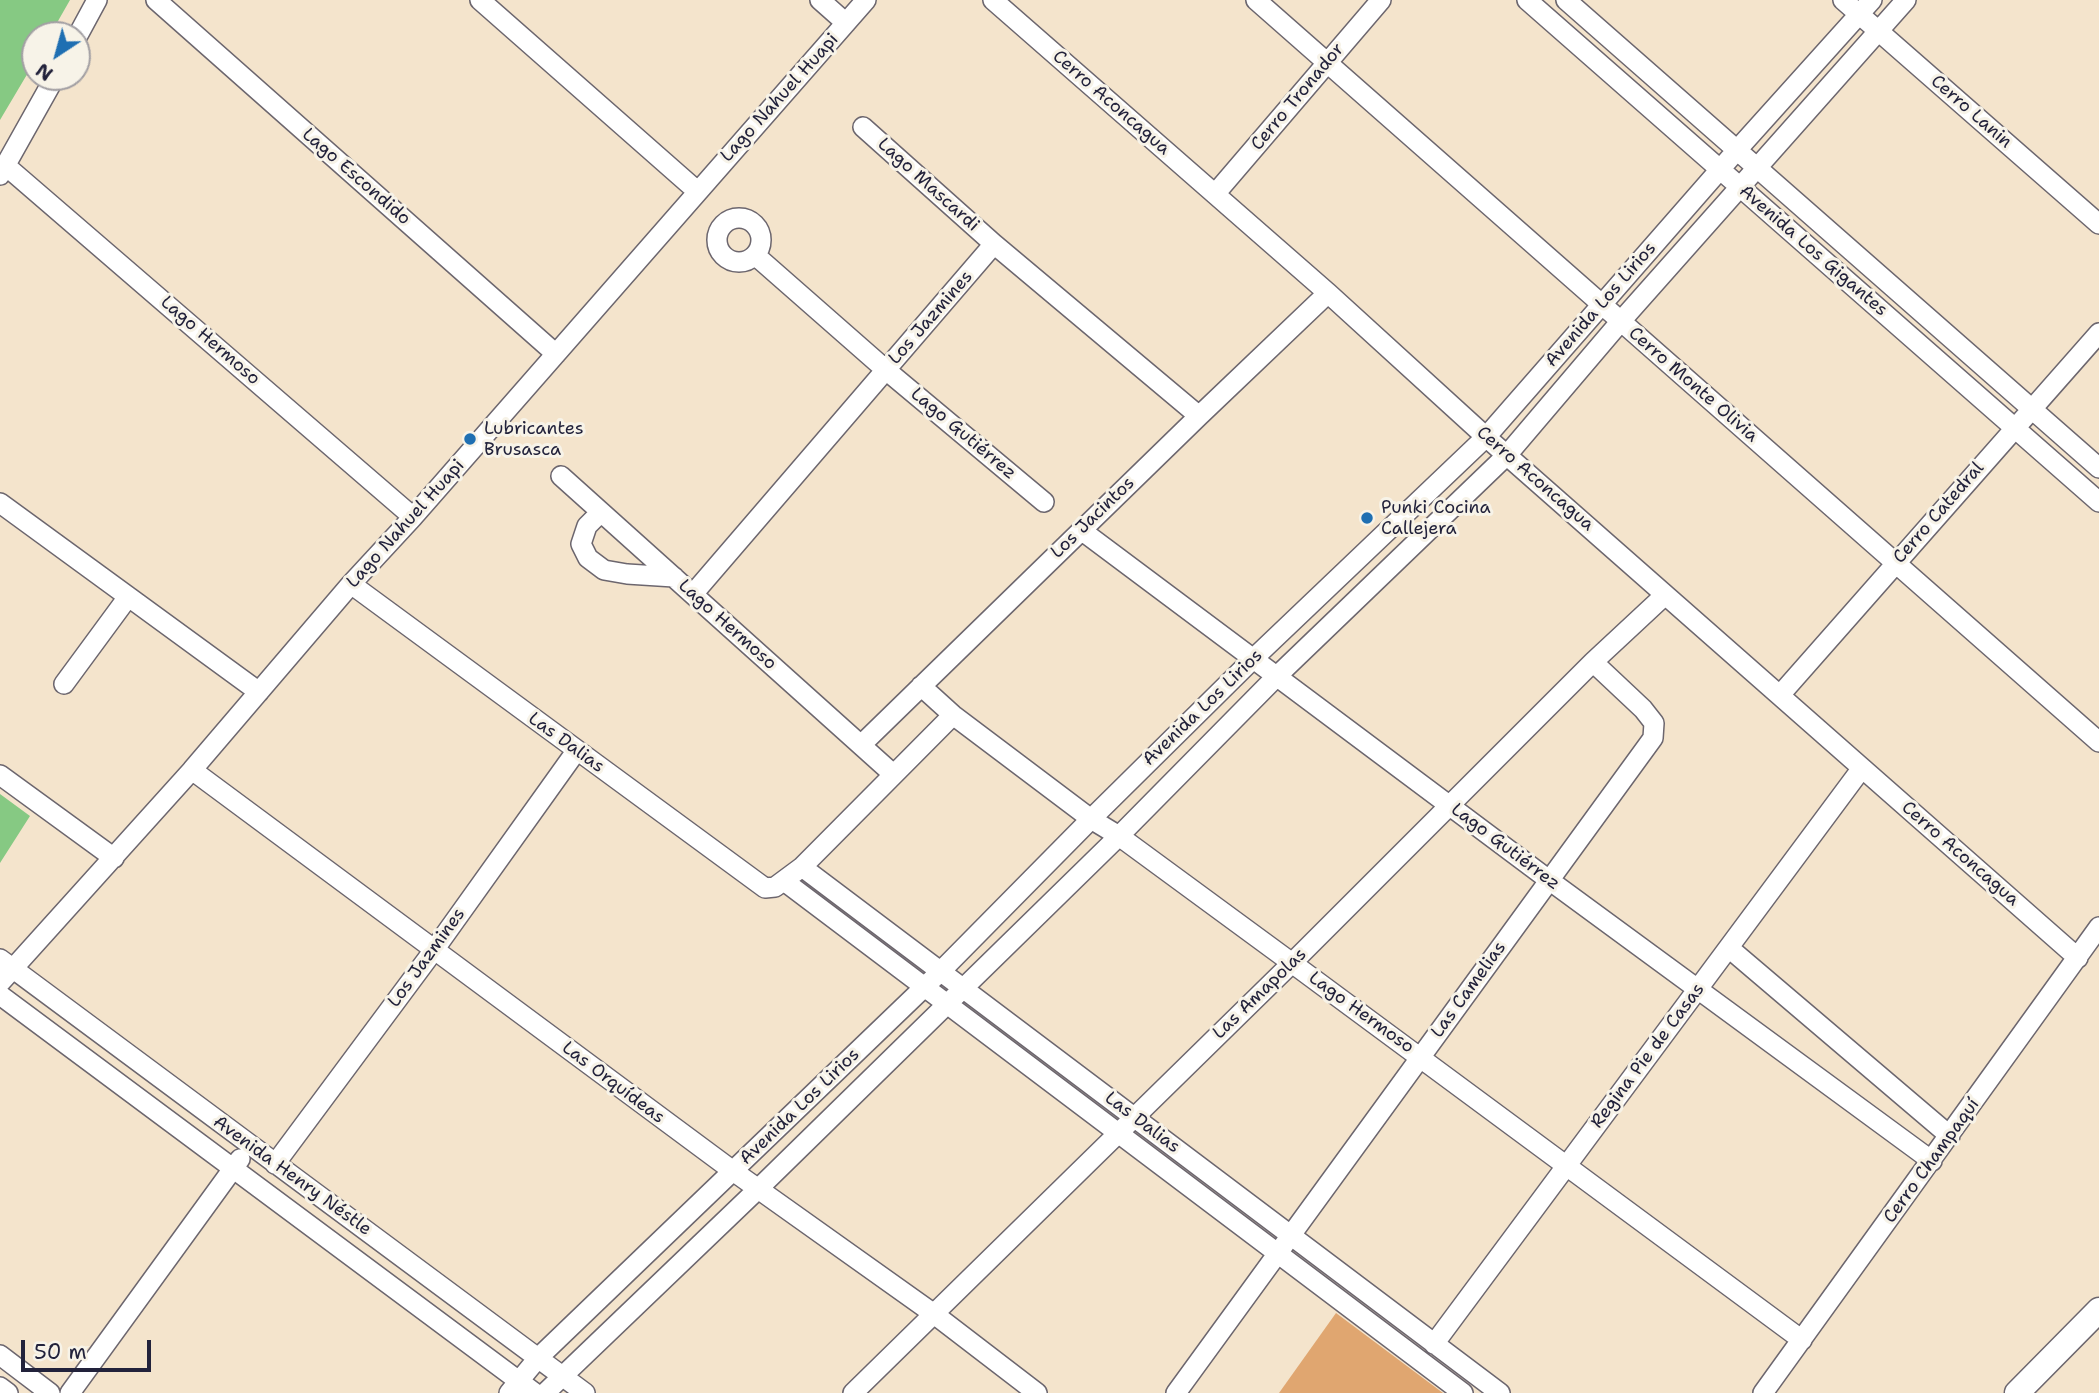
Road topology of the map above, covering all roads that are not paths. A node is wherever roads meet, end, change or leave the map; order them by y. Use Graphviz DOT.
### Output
graph roads {
  1 [pos="97,0"];
  2 [pos="156,0"];
  3 [pos="481,0"];
  4 [pos="820,0"];
  5 [pos="866,0"];
  6 [pos="993,0"];
  7 [pos="1256,0"];
  8 [pos="1381,0"];
  9 [pos="1527,0"];
  10 [pos="1566,0"];
  11 [pos="1843,0"];
  12 [pos="1906,0"];
  13 [pos="1866,7"];
  14 [pos="86,21"];
  15 [pos="846,23"];
  16 [pos="1878,31"];
  17 [pos="1326,62"];
  18 [pos="47,91"];
  19 [pos="863,127"];
  20 [pos="1737,150"];
  21 [pos="1756,167"];
  22 [pos="1721,169"];
  23 [pos="3,170"];
  24 [pos="1740,186"];
  25 [pos="697,191"];
  26 [pos="1215,194"];
  27 [pos="2099,224"];
  28 [pos="994,244"];
  29 [pos="755,255"];
  30 [pos="1328,293"];
  31 [pos="1602,304"];
  32 [pos="1621,321"];
  33 [pos="2099,333"];
  34 [pos="556,354"];
  35 [pos="886,370"];
  36 [pos="2032,408"];
  37 [pos="1199,416"];
  38 [pos="2014,428"];
  39 [pos="1486,438"];
  40 [pos="1507,455"];
  41 [pos="2099,468"];
  42 [pos="561,476"];
  43 [pos="1044,502"];
  44 [pos="2099,502"];
  45 [pos="0,503"];
  46 [pos="601,512"];
  47 [pos="414,517"];
  48 [pos="1081,530"];
  49 [pos="1895,563"];
  50 [pos="674,577"];
  51 [pos="351,584"];
  52 [pos="693,594"];
  53 [pos="1665,594"];
  54 [pos="128,597"];
  55 [pos="1253,659"];
  56 [pos="1593,662"];
  57 [pos="1276,677"];
  58 [pos="64,684"];
  59 [pos="921,686"];
  60 [pos="259,692"];
  61 [pos="1780,695"];
  62 [pos="953,715"];
  63 [pos="2099,743"];
  64 [pos="861,745"];
  65 [pos="577,750"];
  66 [pos="1862,768"];
  67 [pos="192,770"];
  68 [pos="893,774"];
  69 [pos="0,775"];
  70 [pos="1450,806"];
  71 [pos="1091,819"];
  72 [pos="1119,836"];
  73 [pos="114,858"];
  74 [pos="802,867"];
  75 [pos="1549,880"];
  76 [pos="784,881"];
  77 [pos="2099,927"];
  78 [pos="1729,948"];
  79 [pos="434,950"];
  80 [pos="2078,958"];
  81 [pos="1292,963"];
  82 [pos="4,971"];
  83 [pos="940,972"];
  84 [pos="925,987"];
  85 [pos="962,988"];
  86 [pos="1698,989"];
  87 [pos="0,995"];
  88 [pos="946,1003"];
  89 [pos="1420,1057"];
  90 [pos="1133,1117"];
  91 [pos="1117,1132"];
  92 [pos="1950,1136"];
  93 [pos="250,1145"];
  94 [pos="1932,1160"];
  95 [pos="275,1164"];
  96 [pos="1567,1165"];
  97 [pos="233,1168"];
  98 [pos="733,1171"];
  99 [pos="758,1189"];
  100 [pos="1292,1236"];
  101 [pos="1278,1254"];
  102 [pos="2099,1310"];
  103 [pos="934,1314"];
  104 [pos="1801,1340"];
  105 [pos="1434,1344"];
  106 [pos="0,1355"];
  107 [pos="538,1358"];
  108 [pos="561,1376"];
  109 [pos="0,1387"];
  110 [pos="514,1387"];
  111 [pos="8,1393"];
  112 [pos="50,1393"];
  113 [pos="70,1393"];
  114 [pos="535,1393"];
  115 [pos="545,1393"];
  116 [pos="585,1393"];
  117 [pos="853,1393"];
  118 [pos="1037,1393"];
  119 [pos="1176,1393"];
  120 [pos="1463,1393"];
  121 [pos="1500,1393"];
  122 [pos="1763,1393"];
  123 [pos="2017,1393"];
  1 -- 14 [label="street"];
  2 -- 34 [label="street, Lago Escondido"];
  3 -- 25 [label="street"];
  4 -- 15 [label="street"];
  5 -- 15 [label="street, Lago Nahuel Huapi"];
  6 -- 26 [label="street, Cerro Aconcagua"];
  7 -- 17 [label="street, Cerro Monte Olivia"];
  8 -- 17 [label="street, Cerro Tronador"];
  9 -- 22 [label="street, Avenida Los Gigantes"];
  10 -- 20 [label="street, Avenida Los Gigantes"];
  11 -- 13 [label="street, Cerro Lanin"];
  12 -- 16 [label="street, Avenida Los Lirios"];
  13 -- 16 [label="street, Cerro Lanin"];
  13 -- 20 [label="street, Avenida Los Lirios"];
  15 -- 25 [label="street, Lago Nahuel Huapi"];
  16 -- 21 [label="street, Avenida Los Lirios"];
  16 -- 27 [label="street, Cerro Lanin"];
  17 -- 26 [label="street, Cerro Tronador"];
  17 -- 31 [label="street, Cerro Monte Olivia"];
  18 -- 23 [label="street"];
  19 -- 28 [label="street, Lago Mascardi"];
  20 -- 21 [label="street, Avenida Los Gigantes"];
  20 -- 22 [label="street, Avenida Los Lirios"];
  21 -- 24 [label="street, Avenida Los Lirios"];
  21 -- 36 [label="street, Avenida Los Gigantes"];
  22 -- 24 [label="street, Avenida Los Gigantes"];
  22 -- 31 [label="street, Avenida Los Lirios"];
  23 -- 47 [label="street, Lago Hermoso"];
  24 -- 32 [label="street, Avenida Los Lirios"];
  24 -- 38 [label="street, Avenida Los Gigantes"];
  25 -- 34 [label="street, Lago Nahuel Huapi"];
  26 -- 30 [label="street, Cerro Aconcagua"];
  28 -- 35 [label="street, Los Jazmines"];
  28 -- 37 [label="street"];
  29 -- 35 [label="street, Lago Gutiérrez"];
  30 -- 37 [label="street, Los Jacintos"];
  30 -- 39 [label="street, Cerro Aconcagua"];
  31 -- 32 [label="street, Cerro Monte Olivia"];
  31 -- 39 [label="street, Avenida Los Lirios"];
  32 -- 40 [label="street, Avenida Los Lirios"];
  32 -- 49 [label="street, Cerro Monte Olivia"];
  33 -- 36 [label="street, Cerro Catedral"];
  34 -- 47 [label="street, Lago Nahuel Huapi"];
  35 -- 43 [label="street, Lago Gutiérrez"];
  35 -- 52 [label="street, Los Jazmines"];
  36 -- 38 [label="street, Cerro Catedral"];
  36 -- 41 [label="street, Avenida Los Gigantes"];
  37 -- 48 [label="street, Los Jacintos"];
  38 -- 44 [label="street, Avenida Los Gigantes"];
  38 -- 49 [label="street, Cerro Catedral"];
  39 -- 40 [label="street, Cerro Aconcagua"];
  39 -- 55 [label="street, Avenida Los Lirios"];
  40 -- 53 [label="street, Cerro Aconcagua"];
  40 -- 57 [label="street, Avenida Los Lirios"];
  42 -- 46 [label="street, Lago Hermoso"];
  45 -- 54 [label="street"];
  46 -- 50 [label="street, Lago Hermoso"];
  46 -- 50 [label="street"];
  47 -- 51 [label="street, Lago Nahuel Huapi"];
  48 -- 55 [label="street, Lago Gutiérrez"];
  48 -- 59 [label="street, Los Jacintos"];
  49 -- 61 [label="street, Cerro Catedral"];
  49 -- 63 [label="street, Cerro Monte Olivia"];
  50 -- 52 [label="street, Lago Hermoso"];
  51 -- 60 [label="street, Lago Nahuel Huapi"];
  51 -- 65 [label="street, Las Dalias"];
  52 -- 64 [label="street, Lago Hermoso"];
  53 -- 56 [label="street, Las Amapolas"];
  53 -- 61 [label="street, Cerro Aconcagua"];
  54 -- 58 [label="street"];
  54 -- 60 [label="street"];
  55 -- 57 [label="street, Lago Gutiérrez"];
  55 -- 71 [label="street, Avenida Los Lirios"];
  56 -- 70 [label="street, Las Amapolas"];
  56 -- 75 [label="street, Las Camelias"];
  57 -- 70 [label="street, Lago Gutiérrez"];
  57 -- 72 [label="street, Avenida Los Lirios"];
  59 -- 62 [label="street, Lago Hermoso"];
  59 -- 64 [label="street, Los Jacintos"];
  60 -- 67 [label="street, Lago Nahuel Huapi"];
  61 -- 66 [label="street, Cerro Aconcagua"];
  62 -- 68 [label="street"];
  62 -- 71 [label="street, Lago Hermoso"];
  64 -- 68 [label="street, Lago Hermoso"];
  65 -- 76 [label="street, Las Dalias"];
  65 -- 79 [label="street, Los Jazmines"];
  66 -- 78 [label="street, Regina Pie de Casas"];
  66 -- 80 [label="street, Cerro Aconcagua"];
  67 -- 73 [label="street, Lago Nahuel Huapi"];
  67 -- 79 [label="street, Las Orquídeas"];
  68 -- 74 [label="street"];
  69 -- 73 [label="street"];
  70 -- 75 [label="street, Lago Gutiérrez"];
  70 -- 81 [label="street, Las Amapolas"];
  71 -- 72 [label="street, Lago Hermoso"];
  71 -- 83 [label="street, Avenida Los Lirios"];
  72 -- 81 [label="street, Lago Hermoso"];
  72 -- 85 [label="street, Avenida Los Lirios"];
  73 -- 82 [label="street, Lago Nahuel Huapi"];
  74 -- 76 [label="street"];
  74 -- 83 [label="street, Las Dalias"];
  75 -- 86 [label="street, Lago Gutiérrez"];
  75 -- 89 [label="street, Las Camelias"];
  76 -- 84 [label="street, Las Dalias"];
  77 -- 80 [label="street, Cerro Champaquí"];
  78 -- 86 [label="street, Regina Pie de Casas"];
  78 -- 92 [label="street"];
  79 -- 95 [label="street, Los Jazmines"];
  79 -- 98 [label="street, Las Orquídeas"];
  80 -- 92 [label="street, Cerro Champaquí"];
  81 -- 89 [label="street, Lago Hermoso"];
  81 -- 90 [label="street, Las Amapolas"];
  82 -- 93 [label="street, Avenida Henry Néstle"];
  83 -- 84 [label="street, Avenida Los Lirios"];
  83 -- 85 [label="street, Las Dalias"];
  84 -- 88 [label="street, Las Dalias"];
  84 -- 98 [label="street, Avenida Los Lirios"];
  85 -- 88 [label="street, Avenida Los Lirios"];
  85 -- 90 [label="street, Las Dalias"];
  86 -- 94 [label="street, Lago Gutiérrez"];
  86 -- 96 [label="street, Regina Pie de Casas"];
  87 -- 97 [label="street, Avenida Henry Néstle"];
  88 -- 91 [label="street, Las Dalias"];
  88 -- 99 [label="street, Avenida Los Lirios"];
  89 -- 96 [label="street, Lago Hermoso"];
  89 -- 100 [label="street, Las Camelias"];
  90 -- 91 [label="street, Las Amapolas"];
  90 -- 100 [label="street, Las Dalias"];
  91 -- 101 [label="street, Las Dalias"];
  91 -- 103 [label="street, Las Amapolas"];
  92 -- 94 [label="street, Cerro Champaquí"];
  93 -- 95 [label="street, Avenida Henry Néstle"];
  93 -- 97 [label="street"];
  94 -- 104 [label="street, Cerro Champaquí"];
  95 -- 107 [label="street, Avenida Henry Néstle"];
  96 -- 104 [label="street, Lago Hermoso"];
  96 -- 105 [label="street, Regina Pie de Casas"];
  97 -- 110 [label="street, Avenida Henry Néstle"];
  97 -- 113 [label="street"];
  98 -- 99 [label="street, Las Orquídeas"];
  98 -- 107 [label="street, Avenida Los Lirios"];
  99 -- 103 [label="street, Las Orquídeas"];
  99 -- 108 [label="street, Avenida Los Lirios"];
  100 -- 101 [label="street, Las Camelias"];
  100 -- 105 [label="street, Las Dalias"];
  101 -- 119 [label="street, Las Camelias"];
  101 -- 120 [label="street, Las Dalias"];
  102 -- 123 [label="main road"];
  103 -- 117 [label="street, Las Amapolas"];
  103 -- 118 [label="street, Las Orquídeas"];
  104 -- 122 [label="street, Cerro Champaquí"];
  105 -- 121 [label="street, Las Dalias"];
  106 -- 112 [label="street"];
  107 -- 108 [label="street, Avenida Henry Néstle"];
  107 -- 110 [label="street, Avenida Los Lirios"];
  108 -- 115 [label="street, Avenida Los Lirios"];
  108 -- 116 [label="street, Avenida Henry Néstle"];
  109 -- 111 [label="street"];
  110 -- 114 [label="street, Avenida Henry Néstle"];
}
